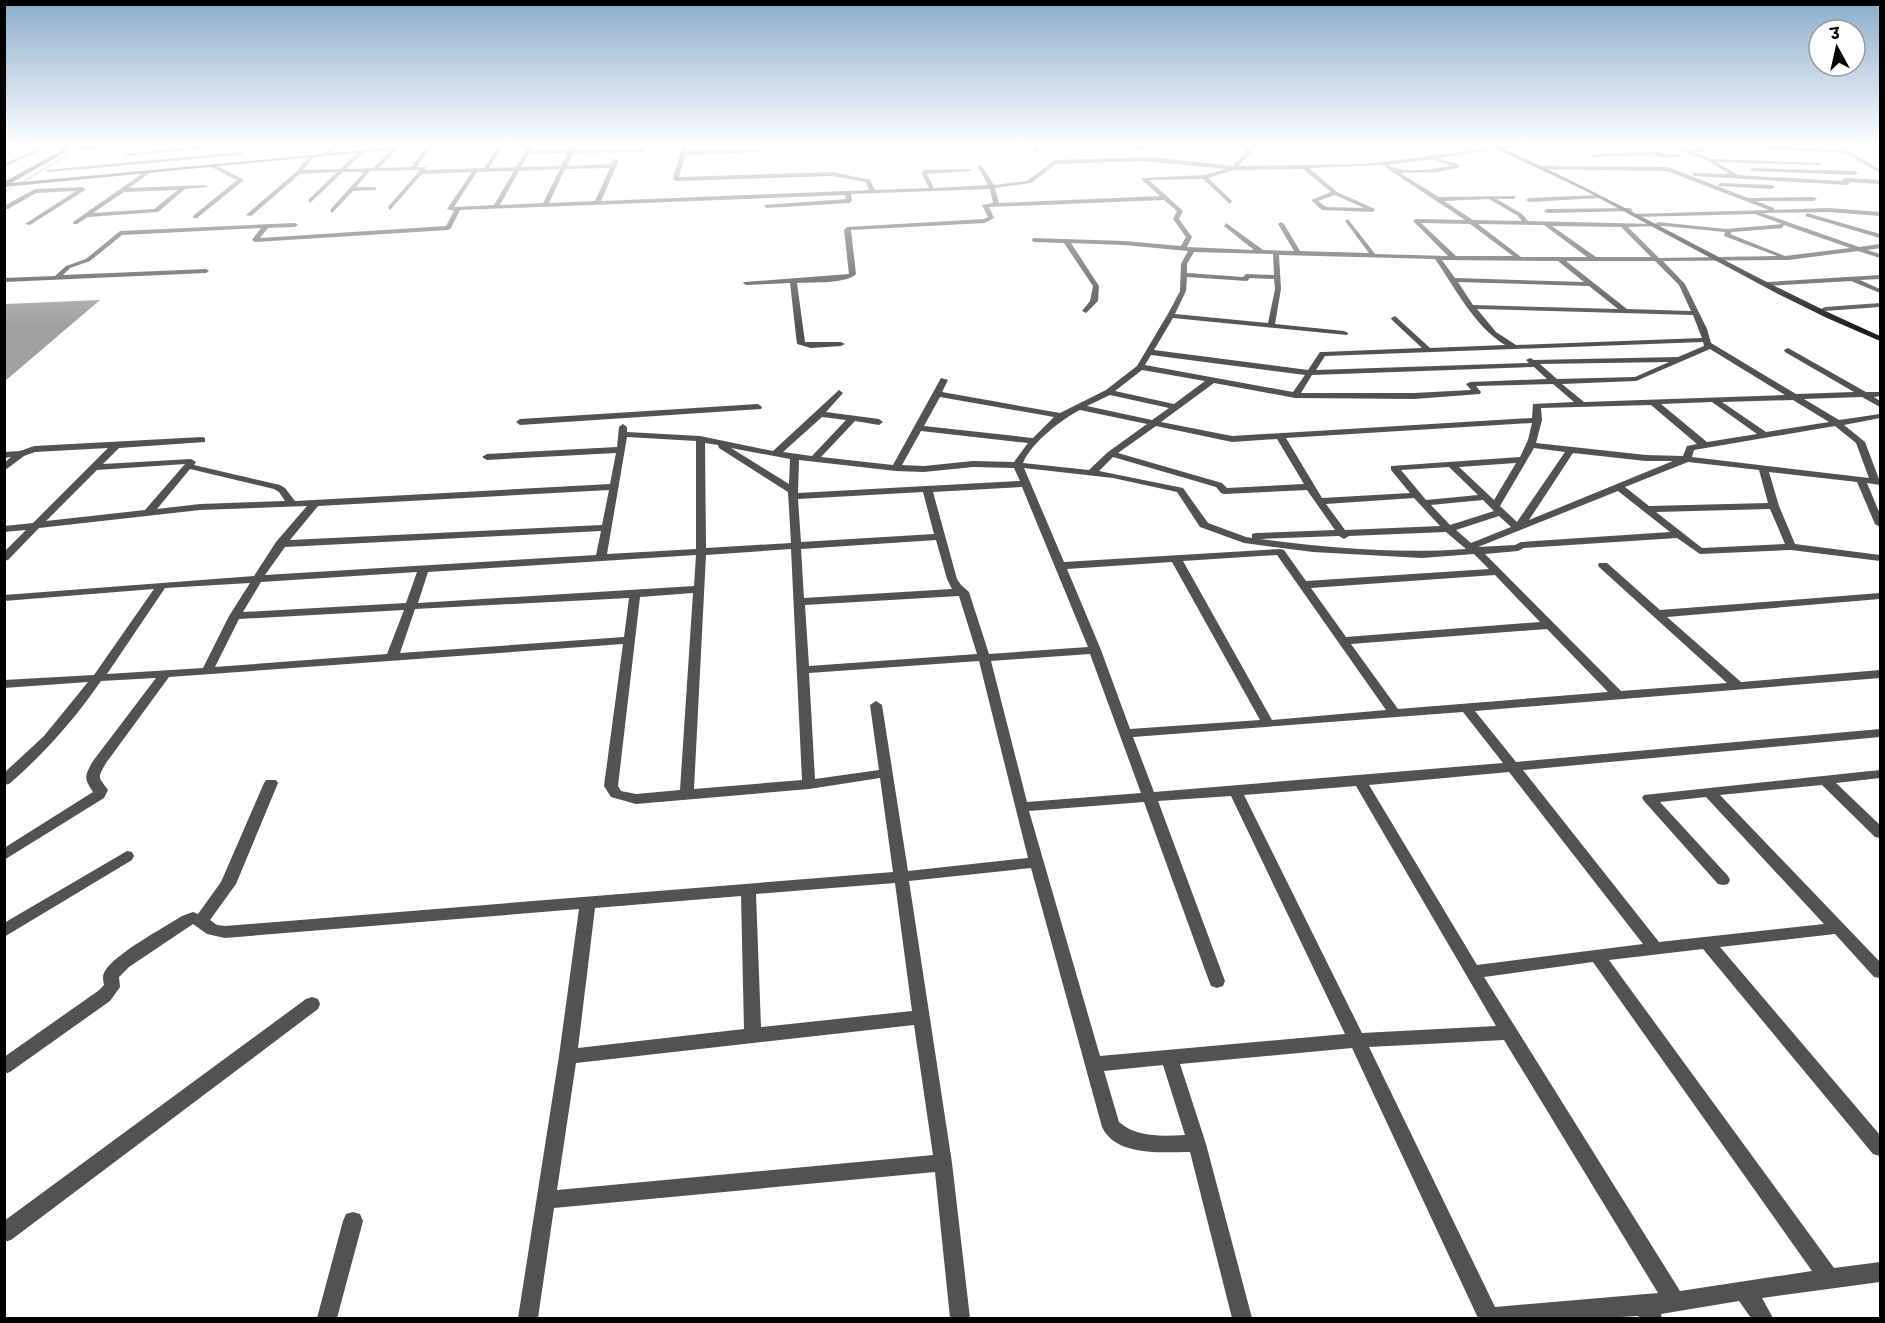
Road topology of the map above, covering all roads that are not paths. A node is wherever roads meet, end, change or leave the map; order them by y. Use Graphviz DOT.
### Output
graph roads {
  1 [pos="58,205"];
  2 [pos="101,205"];
  3 [pos="163,205"];
  4 [pos="211,205"];
  5 [pos="261,205"];
  6 [pos="337,205"];
  7 [pos="393,205"];
  8 [pos="453,205"];
  9 [pos="545,205"];
  10 [pos="552,205"];
  11 [pos="787,205"];
  12 [pos="985,205"];
  13 [pos="1173,205"];
  14 [pos="1319,205"];
  15 [pos="1362,205"];
  16 [pos="1446,205"];
  17 [pos="1502,205"];
  18 [pos="1537,205"];
  19 [pos="1615,205"];
  20 [pos="1616,205"];
  21 [pos="1760,205"];
  22 [pos="766,206"];
  23 [pos="496,207"];
  24 [pos="390,208"];
  25 [pos="458,208"];
  26 [pos="332,211"];
  27 [pos="1776,211"];
  28 [pos="1795,211"];
  29 [pos="1751,212"];
  30 [pos="1632,213"];
  31 [pos="87,214"];
  32 [pos="1881,214"];
  33 [pos="249,215"];
  34 [pos="195,217"];
  35 [pos="1348,220"];
  36 [pos="1472,222"];
  37 [pos="75,223"];
  38 [pos="1526,223"];
  39 [pos="28,224"];
  40 [pos="1281,224"];
  41 [pos="1546,224"];
  42 [pos="285,225"];
  43 [pos="296,225"];
  44 [pos="1226,225"];
  45 [pos="1622,225"];
  46 [pos="1658,225"];
  47 [pos="1787,225"];
  48 [pos="266,226"];
  49 [pos="1729,231"];
  50 [pos="260,233"];
  51 [pos="1881,236"];
  52 [pos="1034,240"];
  53 [pos="1066,241"];
  54 [pos="1881,246"];
  55 [pos="1188,249"];
  56 [pos="1856,249"];
  57 [pos="1261,252"];
  58 [pos="1276,252"];
  59 [pos="1298,253"];
  60 [pos="1373,255"];
  61 [pos="1881,256"];
  62 [pos="1437,257"];
  63 [pos="1454,258"];
  64 [pos="1788,258"];
  65 [pos="1520,259"];
  66 [pos="1560,259"];
  67 [pos="1594,259"];
  68 [pos="1658,260"];
  69 [pos="1719,260"];
  70 [pos="1728,260"];
  71 [pos="206,271"];
  72 [pos="1184,275"];
  73 [pos="1278,277"];
  74 [pos="1881,277"];
  75 [pos="56,278"];
  76 [pos="1852,279"];
  77 [pos="4,280"];
  78 [pos="793,280"];
  79 [pos="1453,280"];
  80 [pos="746,283"];
  81 [pos="1592,284"];
  82 [pos="1770,284"];
  83 [pos="1881,291"];
  84 [pos="1881,305"];
  85 [pos="1471,307"];
  86 [pos="1825,309"];
  87 [pos="1086,311"];
  88 [pos="1625,311"];
  89 [pos="1695,313"];
  90 [pos="1170,316"];
  91 [pos="1395,318"];
  92 [pos="1271,326"];
  93 [pos="1344,333"];
  94 [pos="1881,334"];
  95 [pos="1881,339"];
  96 [pos="1706,342"];
  97 [pos="841,344"];
  98 [pos="1515,347"];
  99 [pos="1788,350"];
  100 [pos="1149,351"];
  101 [pos="1429,351"];
  102 [pos="1684,359"];
  103 [pos="1535,364"];
  104 [pos="1140,367"];
  105 [pos="1310,373"];
  106 [pos="944,380"];
  107 [pos="1211,381"];
  108 [pos="1558,383"];
  109 [pos="1109,392"];
  110 [pos="839,393"];
  111 [pos="937,394"];
  112 [pos="1881,394"];
  113 [pos="1295,395"];
  114 [pos="1866,395"];
  115 [pos="1796,397"];
  116 [pos="1714,400"];
  117 [pos="1653,402"];
  118 [pos="1581,404"];
  119 [pos="1881,404"];
  120 [pos="758,406"];
  121 [pos="1079,407"];
  122 [pos="1176,407"];
  123 [pos="819,414"];
  124 [pos="625,416"];
  125 [pos="1061,416"];
  126 [pos="1881,416"];
  127 [pos="852,419"];
  128 [pos="1538,420"];
  129 [pos="520,422"];
  130 [pos="879,422"];
  131 [pos="1155,423"];
  132 [pos="1837,423"];
  133 [pos="919,428"];
  134 [pos="622,434"];
  135 [pos="1764,435"];
  136 [pos="1280,436"];
  137 [pos="700,439"];
  138 [pos="202,440"];
  139 [pos="1035,441"];
  140 [pos="716,442"];
  141 [pos="117,445"];
  142 [pos="1531,445"];
  143 [pos="1704,445"];
  144 [pos="1571,449"];
  145 [pos="621,450"];
  146 [pos="21,454"];
  147 [pos="775,454"];
  148 [pos="1111,454"];
  149 [pos="4,455"];
  150 [pos="487,457"];
  151 [pos="795,457"];
  152 [pos="814,459"];
  153 [pos="1687,459"];
  154 [pos="1523,460"];
  155 [pos="1451,464"];
  156 [pos="1018,465"];
  157 [pos="188,466"];
  158 [pos="4,468"];
  159 [pos="94,468"];
  160 [pos="896,468"];
  161 [pos="1763,468"];
  162 [pos="1092,472"];
  163 [pos="1861,480"];
  164 [pos="1878,482"];
  165 [pos="1025,484"];
  166 [pos="614,487"];
  167 [pos="1310,487"];
  168 [pos="1619,488"];
  169 [pos="927,489"];
  170 [pos="792,494"];
  171 [pos="1485,497"];
  172 [pos="1420,499"];
  173 [pos="1320,501"];
  174 [pos="315,503"];
  175 [pos="292,504"];
  176 [pos="1774,506"];
  177 [pos="1645,508"];
  178 [pos="1498,509"];
  179 [pos="149,512"];
  180 [pos="1881,524"];
  181 [pos="36,527"];
  182 [pos="606,528"];
  183 [pos="1518,528"];
  184 [pos="4,529"];
  185 [pos="1449,529"];
  186 [pos="1342,533"];
  187 [pos="1678,535"];
  188 [pos="939,537"];
  189 [pos="1234,537"];
  190 [pos="280,544"];
  191 [pos="795,547"];
  192 [pos="1791,547"];
  193 [pos="1474,549"];
  194 [pos="1354,550"];
  195 [pos="701,553"];
  196 [pos="4,558"];
  197 [pos="1881,558"];
  198 [pos="601,559"];
  199 [pos="1176,559"];
  200 [pos="1603,565"];
  201 [pos="1059,566"];
  202 [pos="424,569"];
  203 [pos="1498,572"];
  204 [pos="256,580"];
  205 [pos="162,585"];
  206 [pos="1303,585"];
  207 [pos="699,589"];
  208 [pos="963,592"];
  209 [pos="635,594"];
  210 [pos="1881,596"];
  211 [pos="4,598"];
  212 [pos="798,602"];
  213 [pos="410,607"];
  214 [pos="1658,614"];
  215 [pos="236,616"];
  216 [pos="1549,625"];
  217 [pos="629,640"];
  218 [pos="1344,641"];
  219 [pos="1095,650"];
  220 [pos="984,657"];
  221 [pos="392,658"];
  222 [pos="802,670"];
  223 [pos="207,671"];
  224 [pos="165,674"];
  225 [pos="1881,674"];
  226 [pos="97,677"];
  227 [pos="4,684"];
  228 [pos="1737,685"];
  229 [pos="1618,695"];
  230 [pos="876,705"];
  231 [pos="1466,708"];
  232 [pos="1395,714"];
  233 [pos="1268,724"];
  234 [pos="1126,733"];
  235 [pos="1881,733"];
  236 [pos="1511,766"];
  237 [pos="887,772"];
  238 [pos="1881,774"];
  239 [pos="1825,780"];
  240 [pos="4,781"];
  241 [pos="1360,781"];
  242 [pos="271,783"];
  243 [pos="809,783"];
  244 [pos="1235,790"];
  245 [pos="1709,792"];
  246 [pos="687,794"];
  247 [pos="1148,798"];
  248 [pos="1021,807"];
  249 [pos="1881,833"];
  250 [pos="4,855"];
  251 [pos="127,856"];
  252 [pos="1037,862"];
  253 [pos="900,877"];
  254 [pos="1723,880"];
  255 [pos="748,889"];
  256 [pos="588,903"];
  257 [pos="201,921"];
  258 [pos="1838,928"];
  259 [pos="4,931"];
  260 [pos="1707,943"];
  261 [pos="1656,950"];
  262 [pos="1597,956"];
  263 [pos="1473,972"];
  264 [pos="1881,972"];
  265 [pos="1217,981"];
  266 [pos="312,1004"];
  267 [pos="920,1017"];
  268 [pos="1509,1034"];
  269 [pos="753,1036"];
  270 [pos="1357,1040"];
  271 [pos="568,1056"];
  272 [pos="1169,1057"];
  273 [pos="1094,1064"];
  274 [pos="4,1067"];
  275 [pos="1197,1144"];
  276 [pos="1881,1148"];
  277 [pos="943,1163"];
  278 [pos="545,1200"];
  279 [pos="353,1221"];
  280 [pos="4,1233"];
  281 [pos="1881,1272"];
  282 [pos="1829,1278"];
  283 [pos="1744,1290"];
  284 [pos="1675,1302"];
  285 [pos="1647,1311"];
  286 [pos="327,1318"];
  287 [pos="528,1318"];
  288 [pos="960,1318"];
  289 [pos="1242,1318"];
  290 [pos="1489,1318"];
  291 [pos="1763,1318"];
  1 -- 39 [label="street"];
  2 -- 31 [label="street"];
  3 -- 31 [label="street"];
  4 -- 34 [label="street"];
  5 -- 33 [label="street"];
  6 -- 26 [label="street"];
  7 -- 24 [label="street"];
  8 -- 25 [label="street"];
  9 -- 10 [label="street"];
  9 -- 23 [label="street"];
  11 -- 22 [label="street"];
  12 -- 78 [label="street"];
  13 -- 55 [label="street"];
  14 -- 15 [label="street"];
  16 -- 36 [label="street"];
  17 -- 38 [label="street"];
  18 -- 30 [label="street"];
  19 -- 30 [label="main road"];
  20 -- 30 [label="main road"];
  21 -- 27 [label="street"];
  23 -- 25 [label="street"];
  25 -- 50 [label="street"];
  27 -- 28 [label="street"];
  27 -- 29 [label="street"];
  28 -- 32 [label="street"];
  28 -- 51 [label="street"];
  29 -- 30 [label="street"];
  29 -- 47 [label="street"];
  30 -- 46 [label="main road"];
  31 -- 37 [label="street"];
  35 -- 60 [label="street"];
  36 -- 38 [label="street"];
  36 -- 63 [label="street"];
  36 -- 65 [label="street"];
  38 -- 41 [label="street"];
  40 -- 59 [label="street"];
  41 -- 45 [label="street"];
  41 -- 67 [label="street"];
  42 -- 43 [label="street"];
  42 -- 48 [label="street"];
  42 -- 50 [label="street"];
  44 -- 57 [label="street"];
  45 -- 46 [label="street"];
  45 -- 68 [label="street"];
  46 -- 49 [label="street"];
  46 -- 69 [label="main road"];
  46 -- 70 [label="main road"];
  47 -- 49 [label="street"];
  47 -- 56 [label="street"];
  48 -- 50 [label="street"];
  48 -- 75 [label="street"];
  49 -- 64 [label="street"];
  52 -- 53 [label="street"];
  53 -- 55 [label="street"];
  53 -- 87 [label="street"];
  54 -- 56 [label="street"];
  55 -- 57 [label="street"];
  55 -- 72 [label="street"];
  56 -- 61 [label="street"];
  56 -- 64 [label="street"];
  57 -- 58 [label="street"];
  58 -- 59 [label="street"];
  58 -- 73 [label="street"];
  59 -- 60 [label="street"];
  60 -- 62 [label="street"];
  62 -- 63 [label="street"];
  62 -- 79 [label="street"];
  63 -- 65 [label="street"];
  64 -- 70 [label="street"];
  65 -- 66 [label="street"];
  66 -- 67 [label="street"];
  66 -- 81 [label="street"];
  67 -- 68 [label="street"];
  68 -- 69 [label="street"];
  68 -- 89 [label="street"];
  69 -- 70 [label="street"];
  69 -- 82 [label="main road"];
  70 -- 82 [label="main road"];
  71 -- 75 [label="street"];
  72 -- 73 [label="street"];
  72 -- 90 [label="street"];
  73 -- 92 [label="street"];
  74 -- 76 [label="street"];
  75 -- 77 [label="street"];
  76 -- 82 [label="street"];
  76 -- 83 [label="street"];
  78 -- 80 [label="street"];
  78 -- 97 [label="street"];
  79 -- 81 [label="street"];
  79 -- 85 [label="street"];
  81 -- 88 [label="street"];
  82 -- 86 [label="main road"];
  82 -- 95 [label="main road"];
  84 -- 86 [label="street"];
  85 -- 88 [label="street"];
  85 -- 98 [label="street"];
  86 -- 94 [label="main road"];
  88 -- 89 [label="street"];
  89 -- 96 [label="street"];
  90 -- 92 [label="street"];
  90 -- 100 [label="street"];
  91 -- 101 [label="street"];
  92 -- 93 [label="street"];
  96 -- 98 [label="street"];
  96 -- 102 [label="street"];
  96 -- 115 [label="street"];
  98 -- 101 [label="street"];
  98 -- 103 [label="street"];
  99 -- 114 [label="street"];
  100 -- 104 [label="street"];
  100 -- 105 [label="street"];
  101 -- 105 [label="street"];
  102 -- 103 [label="street"];
  102 -- 108 [label="street"];
  103 -- 105 [label="street"];
  103 -- 108 [label="street"];
  104 -- 107 [label="street"];
  104 -- 109 [label="street"];
  105 -- 113 [label="street"];
  106 -- 111 [label="street"];
  107 -- 113 [label="street"];
  107 -- 122 [label="street"];
  108 -- 113 [label="street"];
  108 -- 118 [label="street"];
  109 -- 121 [label="street"];
  109 -- 122 [label="street"];
  110 -- 123 [label="street"];
  111 -- 125 [label="street"];
  111 -- 133 [label="street"];
  112 -- 114 [label="street"];
  114 -- 115 [label="street"];
  114 -- 119 [label="street"];
  115 -- 116 [label="street"];
  115 -- 132 [label="street"];
  116 -- 117 [label="street"];
  116 -- 135 [label="street"];
  117 -- 118 [label="street"];
  117 -- 143 [label="street"];
  118 -- 128 [label="street"];
  120 -- 124 [label="street"];
  121 -- 125 [label="street"];
  121 -- 131 [label="street"];
  122 -- 131 [label="street"];
  123 -- 127 [label="street"];
  123 -- 147 [label="street"];
  124 -- 129 [label="street"];
  124 -- 134 [label="street"];
  125 -- 139 [label="street"];
  126 -- 132 [label="street"];
  127 -- 130 [label="street"];
  127 -- 152 [label="street"];
  128 -- 136 [label="street"];
  128 -- 142 [label="street"];
  131 -- 136 [label="street"];
  131 -- 148 [label="street"];
  132 -- 135 [label="street"];
  132 -- 164 [label="street"];
  133 -- 139 [label="street"];
  133 -- 160 [label="street"];
  134 -- 137 [label="street"];
  134 -- 145 [label="street"];
  135 -- 143 [label="street"];
  136 -- 167 [label="street"];
  137 -- 140 [label="street"];
  137 -- 195 [label="street"];
  138 -- 141 [label="street"];
  139 -- 156 [label="street"];
  140 -- 147 [label="street"];
  140 -- 170 [label="street"];
  141 -- 146 [label="street"];
  141 -- 159 [label="street"];
  142 -- 144 [label="street"];
  142 -- 154 [label="street"];
  143 -- 153 [label="street"];
  144 -- 153 [label="street"];
  144 -- 183 [label="street"];
  145 -- 150 [label="street"];
  145 -- 166 [label="street"];
  146 -- 149 [label="street"];
  146 -- 158 [label="street"];
  147 -- 151 [label="street"];
  148 -- 162 [label="street"];
  148 -- 167 [label="street"];
  151 -- 152 [label="street"];
  151 -- 170 [label="street"];
  152 -- 160 [label="street"];
  153 -- 161 [label="street"];
  153 -- 168 [label="street"];
  154 -- 155 [label="street"];
  154 -- 178 [label="street"];
  155 -- 171 [label="street"];
  155 -- 172 [label="street"];
  156 -- 160 [label="street"];
  156 -- 162 [label="street"];
  156 -- 165 [label="street"];
  157 -- 159 [label="street"];
  157 -- 175 [label="street"];
  157 -- 179 [label="street"];
  159 -- 181 [label="street"];
  161 -- 163 [label="street"];
  161 -- 176 [label="street"];
  162 -- 189 [label="street"];
  163 -- 164 [label="street"];
  163 -- 180 [label="street"];
  165 -- 169 [label="street"];
  165 -- 201 [label="street"];
  166 -- 174 [label="street"];
  166 -- 182 [label="street"];
  167 -- 173 [label="street"];
  168 -- 177 [label="street"];
  168 -- 183 [label="street"];
  169 -- 170 [label="street"];
  169 -- 188 [label="street"];
  170 -- 191 [label="street"];
  171 -- 172 [label="street"];
  171 -- 178 [label="street"];
  172 -- 173 [label="street"];
  172 -- 185 [label="street"];
  173 -- 186 [label="street"];
  174 -- 175 [label="street"];
  174 -- 190 [label="street"];
  175 -- 179 [label="street"];
  176 -- 177 [label="street"];
  176 -- 192 [label="street"];
  177 -- 187 [label="street"];
  178 -- 183 [label="street"];
  178 -- 185 [label="street"];
  179 -- 181 [label="street"];
  181 -- 184 [label="street"];
  181 -- 196 [label="street"];
  182 -- 190 [label="street"];
  182 -- 198 [label="street"];
  183 -- 193 [label="street"];
  185 -- 186 [label="street"];
  185 -- 193 [label="street"];
  186 -- 189 [label="street"];
  186 -- 194 [label="street"];
  187 -- 192 [label="street"];
  187 -- 193 [label="street"];
  188 -- 191 [label="street"];
  188 -- 208 [label="street"];
  189 -- 194 [label="street"];
  190 -- 204 [label="street"];
  191 -- 195 [label="street"];
  191 -- 212 [label="street"];
  192 -- 197 [label="street"];
  193 -- 194 [label="street"];
  193 -- 203 [label="street"];
  195 -- 198 [label="street"];
  195 -- 207 [label="street"];
  198 -- 202 [label="street"];
  199 -- 201 [label="street"];
  199 -- 206 [label="street"];
  199 -- 233 [label="street"];
  200 -- 214 [label="street"];
  201 -- 219 [label="street"];
  202 -- 204 [label="street"];
  202 -- 213 [label="street"];
  203 -- 206 [label="street"];
  203 -- 216 [label="street"];
  204 -- 205 [label="street"];
  204 -- 215 [label="street"];
  205 -- 211 [label="street"];
  205 -- 226 [label="street"];
  206 -- 218 [label="street"];
  207 -- 209 [label="street"];
  207 -- 246 [label="street"];
  208 -- 212 [label="street"];
  208 -- 220 [label="street"];
  209 -- 213 [label="street"];
  209 -- 217 [label="street"];
  210 -- 214 [label="street"];
  212 -- 222 [label="street"];
  213 -- 215 [label="street"];
  213 -- 221 [label="street"];
  214 -- 228 [label="street"];
  215 -- 223 [label="street"];
  216 -- 218 [label="street"];
  216 -- 229 [label="street"];
  217 -- 221 [label="street"];
  217 -- 246 [label="street"];
  218 -- 232 [label="street"];
  219 -- 220 [label="street"];
  219 -- 234 [label="street"];
  220 -- 222 [label="street"];
  220 -- 248 [label="street"];
  221 -- 223 [label="street"];
  222 -- 243 [label="street"];
  223 -- 224 [label="street"];
  224 -- 226 [label="street"];
  224 -- 250 [label="street"];
  225 -- 228 [label="street"];
  226 -- 227 [label="street"];
  226 -- 240 [label="street"];
  228 -- 229 [label="street"];
  229 -- 231 [label="street"];
  230 -- 237 [label="street"];
  231 -- 232 [label="street"];
  231 -- 236 [label="street"];
  232 -- 233 [label="street"];
  233 -- 234 [label="street"];
  234 -- 247 [label="street"];
  235 -- 236 [label="street"];
  236 -- 241 [label="street"];
  236 -- 261 [label="street"];
  237 -- 243 [label="street"];
  237 -- 253 [label="street"];
  238 -- 239 [label="street"];
  239 -- 245 [label="street"];
  239 -- 249 [label="street"];
  241 -- 244 [label="street"];
  241 -- 263 [label="street"];
  242 -- 257 [label="street"];
  243 -- 246 [label="street"];
  244 -- 247 [label="street"];
  244 -- 270 [label="street"];
  245 -- 254 [label="street"];
  245 -- 258 [label="street"];
  247 -- 248 [label="street"];
  247 -- 265 [label="street"];
  248 -- 252 [label="street"];
  251 -- 259 [label="street"];
  252 -- 253 [label="street"];
  252 -- 273 [label="street"];
  253 -- 255 [label="street"];
  253 -- 267 [label="street"];
  255 -- 256 [label="street"];
  255 -- 269 [label="street"];
  256 -- 257 [label="street"];
  256 -- 271 [label="street"];
  257 -- 274 [label="street"];
  258 -- 260 [label="street"];
  258 -- 264 [label="street"];
  260 -- 261 [label="street"];
  260 -- 276 [label="street"];
  261 -- 262 [label="street"];
  262 -- 263 [label="street"];
  262 -- 282 [label="street"];
  263 -- 268 [label="street"];
  266 -- 280 [label="street"];
  267 -- 269 [label="street"];
  267 -- 277 [label="street"];
  268 -- 270 [label="street"];
  268 -- 284 [label="street"];
  269 -- 271 [label="street"];
  270 -- 272 [label="street"];
  270 -- 290 [label="street"];
  271 -- 278 [label="street"];
  272 -- 273 [label="street"];
  272 -- 275 [label="street"];
  273 -- 275 [label="street"];
  275 -- 289 [label="street"];
  277 -- 278 [label="street"];
  277 -- 288 [label="street"];
  278 -- 287 [label="street"];
  279 -- 286 [label="street"];
  281 -- 282 [label="street"];
  282 -- 283 [label="street"];
  283 -- 284 [label="street"];
  283 -- 291 [label="street"];
  284 -- 285 [label="street"];
  285 -- 290 [label="street"];
}
